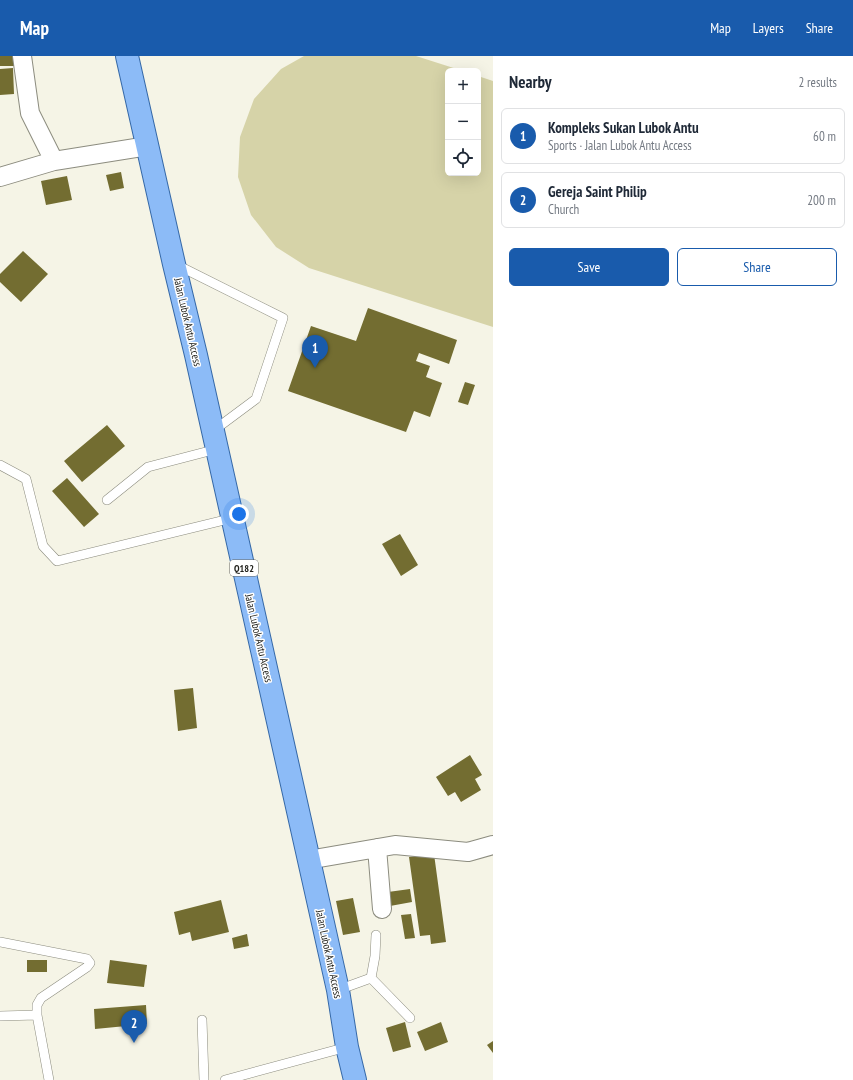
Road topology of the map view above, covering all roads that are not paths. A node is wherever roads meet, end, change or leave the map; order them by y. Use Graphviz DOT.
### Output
graph roads {
  1 [pos="22,56"];
  2 [pos="127,56"];
  3 [pos="148,146"];
  4 [pos="54,161"];
  5 [pos="0,177"];
  6 [pos="174,264"];
  7 [pos="215,440"];
  8 [pos="0,465"];
  9 [pos="107,500"];
  10 [pos="232,518"];
  11 [pos="493,846"];
  12 [pos="377,848"];
  13 [pos="308,860"];
  14 [pos="382,908"];
  15 [pos="376,935"];
  16 [pos="0,942"];
  17 [pos="371,978"];
  18 [pos="338,990"];
  19 [pos="38,1015"];
  20 [pos="0,1016"];
  21 [pos="410,1018"];
  22 [pos="202,1020"];
  23 [pos="347,1047"];
  24 [pos="49,1080"];
  25 [pos="204,1080"];
  26 [pos="225,1080"];
  27 [pos="355,1080"];
  1 -- 4 [label="street"];
  2 -- 3 [label="main road, Jalan Lubok Antu Access / Q182"];
  3 -- 4 [label="street"];
  3 -- 6 [label="main road, Jalan Lubok Antu Access / Q182"];
  4 -- 5 [label="street"];
  6 -- 7 [label="main road, Jalan Lubok Antu Access / Q182"];
  6 -- 7 [label="lane"];
  7 -- 9 [label="lane"];
  7 -- 10 [label="main road, Jalan Lubok Antu Access / Q182"];
  8 -- 10 [label="lane"];
  10 -- 13 [label="main road, Jalan Lubok Antu Access / Q182"];
  11 -- 12 [label="street"];
  12 -- 13 [label="street"];
  12 -- 14 [label="street"];
  13 -- 18 [label="main road, Jalan Lubok Antu Access / Q182"];
  15 -- 17 [label="lane"];
  16 -- 19 [label="lane"];
  17 -- 18 [label="lane"];
  17 -- 21 [label="lane"];
  18 -- 23 [label="main road, Jalan Lubok Antu Access / Q182"];
  19 -- 20 [label="lane"];
  19 -- 24 [label="lane"];
  22 -- 25 [label="lane"];
  23 -- 26 [label="lane"];
  23 -- 27 [label="main road, Jalan Lubok Antu Access / Q182"];
}
